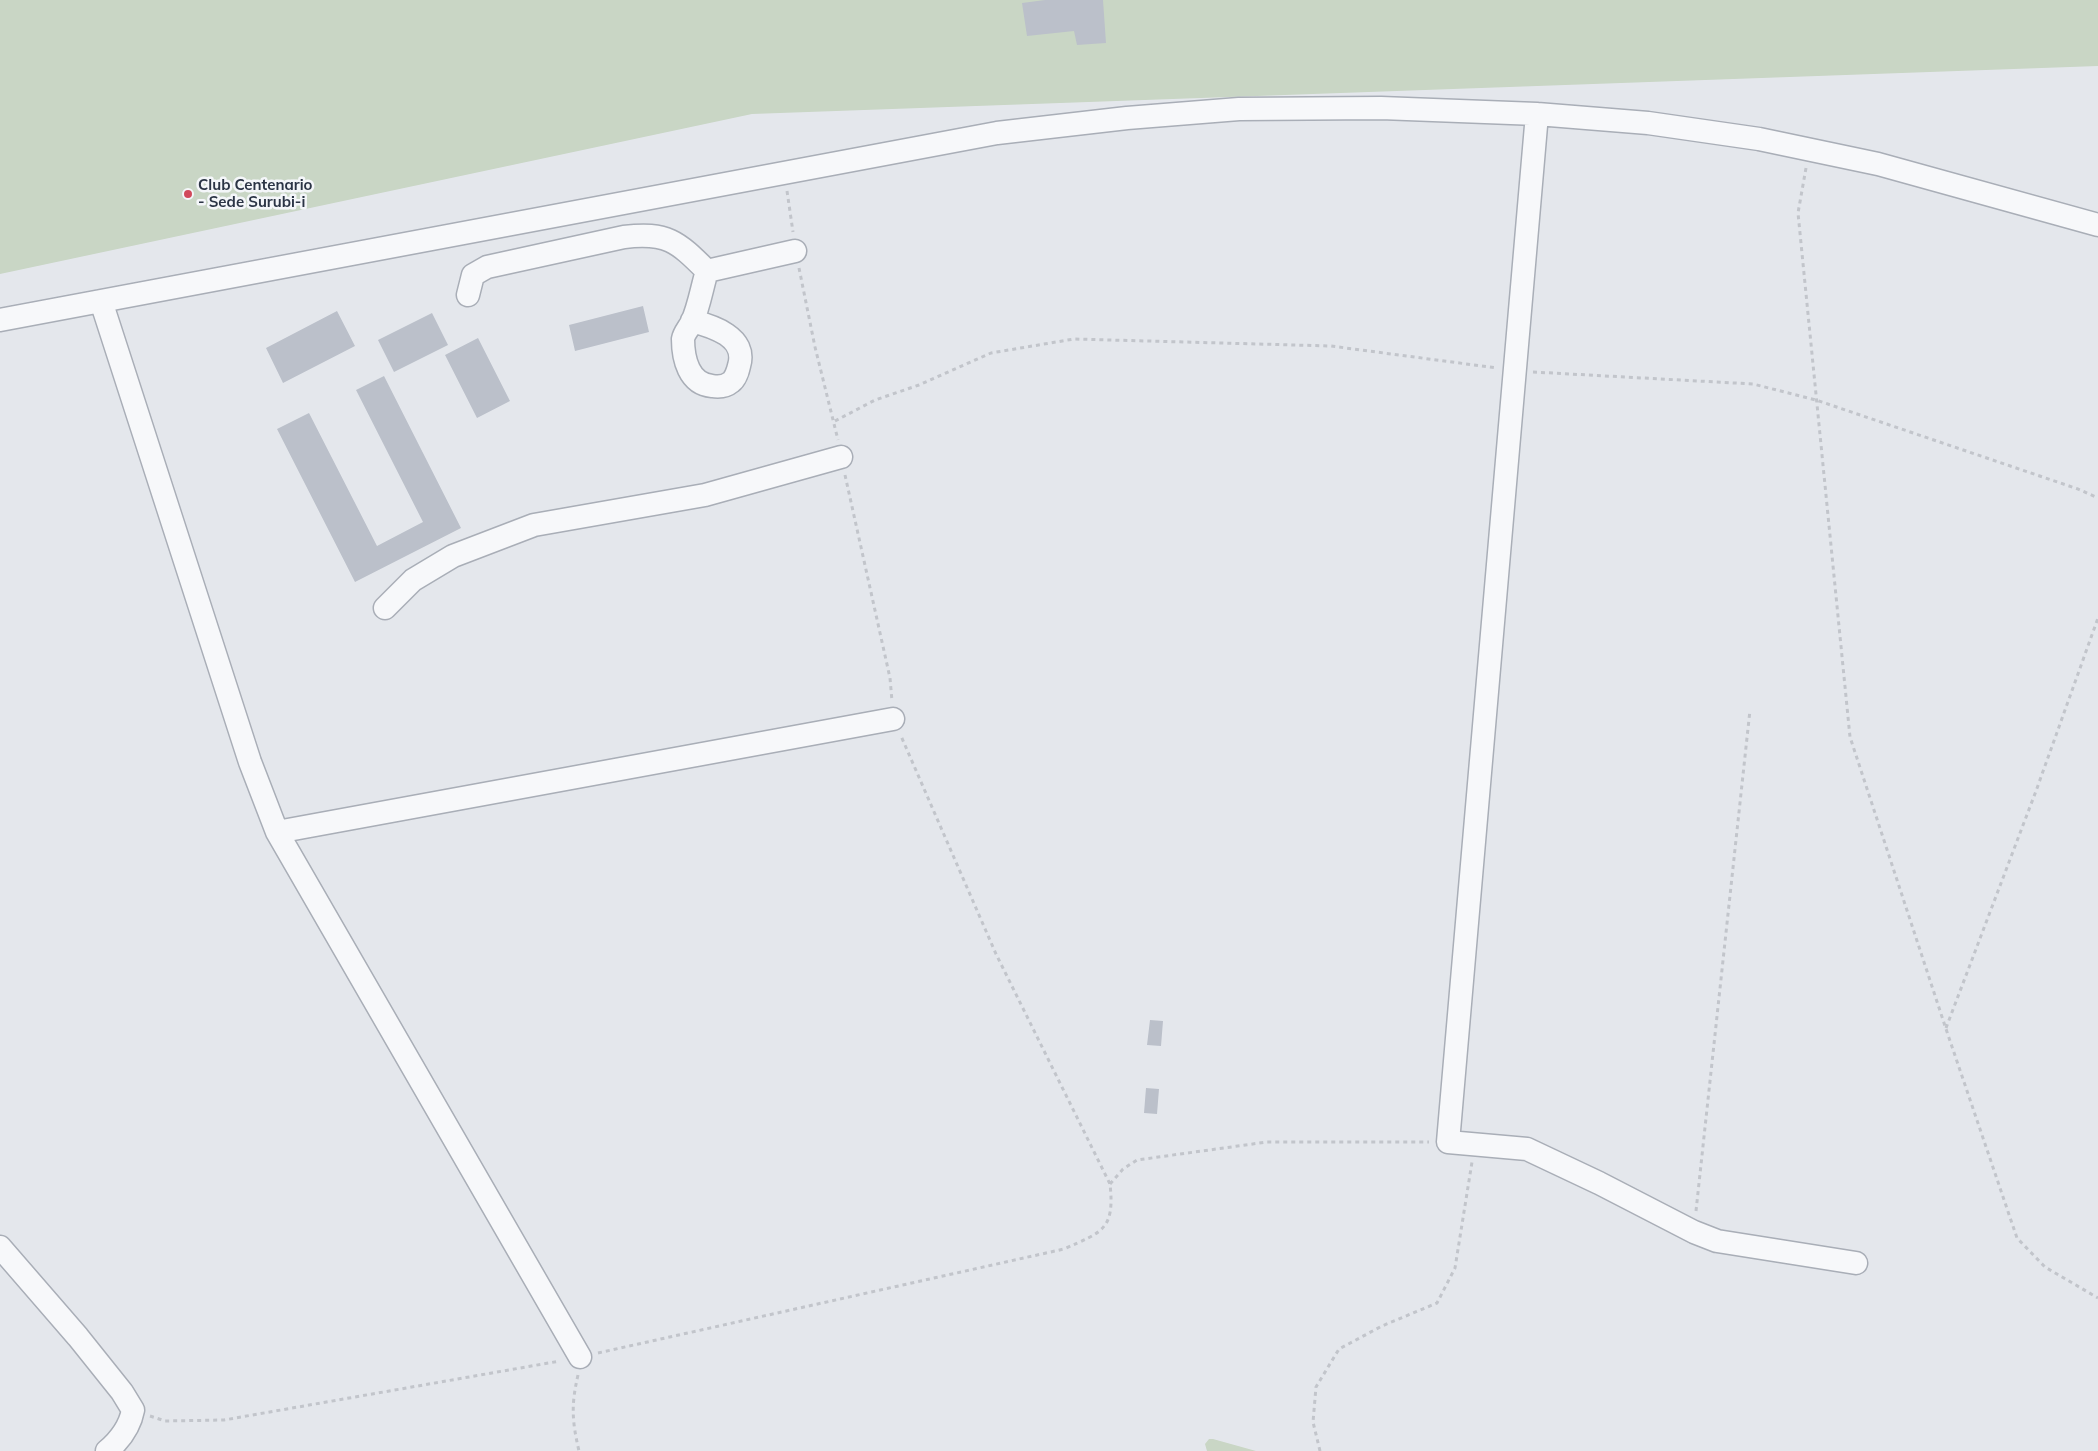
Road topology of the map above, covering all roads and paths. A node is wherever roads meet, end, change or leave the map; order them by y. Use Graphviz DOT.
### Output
graph roads {
  1 [pos="1537,114"];
  2 [pos="1809,150"];
  3 [pos="785,172"];
  4 [pos="2098,225"];
  5 [pos="795,251"];
  6 [pos="707,271"];
  7 [pos="468,295"];
  8 [pos="101,301"];
  9 [pos="0,320"];
  10 [pos="692,322"];
  11 [pos="1514,371"];
  12 [pos="1816,400"];
  13 [pos="834,421"];
  14 [pos="840,457"];
  15 [pos="2098,498"];
  16 [pos="385,608"];
  17 [pos="2098,618"];
  18 [pos="1750,710"];
  19 [pos="893,719"];
  20 [pos="277,832"];
  21 [pos="1946,1029"];
  22 [pos="1448,1142"];
  23 [pos="1474,1145"];
  24 [pos="1110,1184"];
  25 [pos="1694,1232"];
  26 [pos="0,1247"];
  27 [pos="1856,1263"];
  28 [pos="2098,1298"];
  29 [pos="580,1357"];
  30 [pos="133,1410"];
  31 [pos="114,1449"];
  32 [pos="580,1451"];
  33 [pos="1320,1451"];
  1 -- 2 [label="street"];
  1 -- 3 [label="street"];
  1 -- 11 [label="street"];
  2 -- 4 [label="street"];
  2 -- 12 [label="path"];
  3 -- 5 [label="path"];
  3 -- 8 [label="street"];
  5 -- 6 [label="street"];
  5 -- 13 [label="path"];
  6 -- 7 [label="street"];
  6 -- 10 [label="street"];
  8 -- 9 [label="street"];
  8 -- 20 [label="street"];
  11 -- 12 [label="path"];
  11 -- 13 [label="path"];
  11 -- 22 [label="street"];
  12 -- 15 [label="path"];
  12 -- 21 [label="path"];
  13 -- 14 [label="path"];
  14 -- 16 [label="street"];
  14 -- 19 [label="path"];
  17 -- 21 [label="path"];
  18 -- 25 [label="path"];
  19 -- 20 [label="street"];
  19 -- 24 [label="path"];
  20 -- 29 [label="street"];
  21 -- 28 [label="path"];
  22 -- 23 [label="street"];
  22 -- 24 [label="path"];
  23 -- 25 [label="street"];
  23 -- 33 [label="path"];
  24 -- 29 [label="path"];
  25 -- 27 [label="street"];
  26 -- 30 [label="street"];
  29 -- 30 [label="path"];
  29 -- 32 [label="path"];
  30 -- 31 [label="street"];
}
